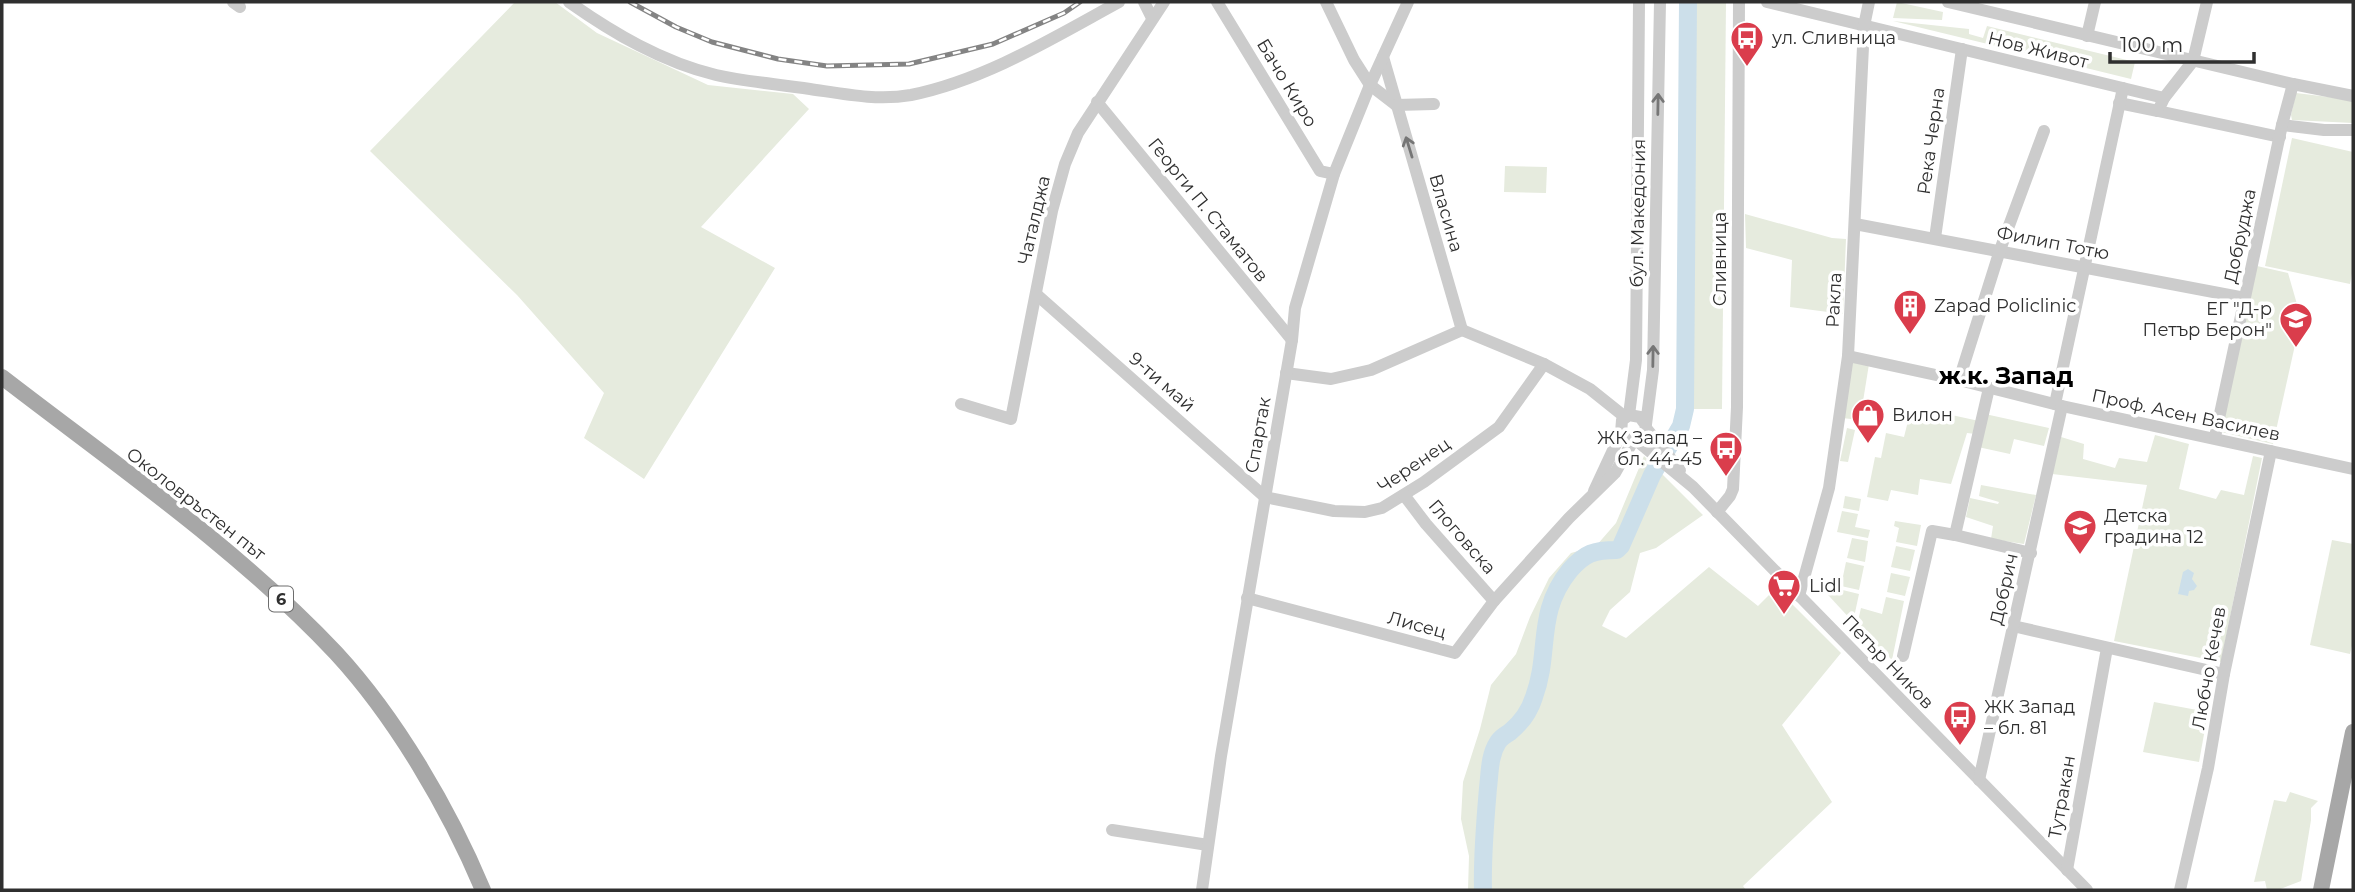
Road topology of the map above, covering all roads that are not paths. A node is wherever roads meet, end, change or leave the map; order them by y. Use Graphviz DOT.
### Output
graph roads {
  1 [pos="569,2"];
  2 [pos="1119,2"];
  3 [pos="1144,2"];
  4 [pos="1164,2"];
  5 [pos="1217,2"];
  6 [pos="1326,2"];
  7 [pos="1408,2"];
  8 [pos="1639,2"];
  9 [pos="1660,2"];
  10 [pos="1739,2"];
  11 [pos="1767,2"];
  12 [pos="1869,2"];
  13 [pos="1948,2"];
  14 [pos="2095,2"];
  15 [pos="2207,2"];
  16 [pos="1976,5"];
  17 [pos="1152,18"];
  18 [pos="1864,26"];
  19 [pos="2087,36"];
  20 [pos="1962,50"];
  21 [pos="1383,57"];
  22 [pos="2193,61"];
  23 [pos="2293,84"];
  24 [pos="1370,85"];
  25 [pos="2123,88"];
  26 [pos="2353,96"];
  27 [pos="2164,98"];
  28 [pos="1097,102"];
  29 [pos="2119,103"];
  30 [pos="1434,104"];
  31 [pos="1396,105"];
  32 [pos="2158,111"];
  33 [pos="2353,130"];
  34 [pos="2044,131"];
  35 [pos="2281,131"];
  36 [pos="1334,174"];
  37 [pos="1855,224"];
  38 [pos="1935,238"];
  39 [pos="2000,250"];
  40 [pos="2085,266"];
  41 [pos="1035,294"];
  42 [pos="2245,298"];
  43 [pos="1462,330"];
  44 [pos="1292,340"];
  45 [pos="1848,356"];
  46 [pos="1544,364"];
  47 [pos="1286,373"];
  48 [pos="2,377"];
  49 [pos="1959,380"];
  50 [pos="1633,384"];
  51 [pos="1989,388"];
  52 [pos="961,404"];
  53 [pos="1610,405"];
  54 [pos="2059,405"];
  55 [pos="1624,423"];
  56 [pos="1646,426"];
  57 [pos="2215,438"];
  58 [pos="1634,440"];
  59 [pos="1656,449"];
  60 [pos="2271,451"];
  61 [pos="2353,469"];
  62 [pos="1593,494"];
  63 [pos="1404,495"];
  64 [pos="1265,497"];
  65 [pos="1717,512"];
  66 [pos="1955,535"];
  67 [pos="2031,553"];
  68 [pos="1799,596"];
  69 [pos="1247,598"];
  70 [pos="1494,601"];
  71 [pos="2013,626"];
  72 [pos="2107,648"];
  73 [pos="1903,656"];
  74 [pos="2224,674"];
  75 [pos="2353,732"];
  76 [pos="1979,780"];
  77 [pos="1112,831"];
  78 [pos="1208,845"];
  79 [pos="2067,870"];
  80 [pos="483,890"];
  81 [pos="1202,890"];
  82 [pos="2087,890"];
  83 [pos="2180,890"];
  84 [pos="2321,890"];
  1 -- 2 [label="street"];
  3 -- 17 [label="street"];
  4 -- 17 [label="street, Чаталджа"];
  5 -- 36 [label="street, Бачо Киро"];
  6 -- 24 [label="street"];
  7 -- 21 [label="street, Спартак"];
  8 -- 50 [label="street, бул. Македония"];
  56 -- 9 [label="street, бул. Македония, one-way"];
  10 -- 65 [label="street, Сливница"];
  11 -- 18 [label="street, Нов Живот"];
  12 -- 18 [label="street, Ракла"];
  13 -- 16 [label="street"];
  14 -- 19 [label="street"];
  15 -- 22 [label="street"];
  16 -- 19 [label="street"];
  17 -- 28 [label="street, Чаталджа"];
  18 -- 20 [label="street, Нов Живот"];
  18 -- 37 [label="street, Ракла"];
  19 -- 22 [label="street"];
  20 -- 25 [label="street, Нов Живот"];
  20 -- 38 [label="street, Река Черна"];
  21 -- 24 [label="street, Спартак"];
  21 -- 31 [label="street, Власина"];
  22 -- 23 [label="street"];
  22 -- 27 [label="street"];
  23 -- 26 [label="street"];
  23 -- 35 [label="street, Добруджа"];
  24 -- 31 [label="street"];
  24 -- 36 [label="street, Спартак"];
  25 -- 27 [label="street, Нов Живот"];
  25 -- 29 [label="street, Добрич"];
  27 -- 32 [label="street"];
  28 -- 41 [label="street, Чаталджа"];
  28 -- 44 [label="street, Георги П. Стаматов"];
  29 -- 32 [label="street"];
  29 -- 40 [label="street, Добрич"];
  30 -- 31 [label="street"];
  43 -- 31 [label="street, Власина, one-way"];
  32 -- 35 [label="street"];
  33 -- 35 [label="street"];
  34 -- 39 [label="street"];
  35 -- 42 [label="street, Добруджа"];
  36 -- 44 [label="street, Спартак"];
  37 -- 38 [label="street, Филип Тотю"];
  37 -- 45 [label="street, Ракла"];
  38 -- 39 [label="street, Филип Тотю"];
  39 -- 40 [label="street, Филип Тотю"];
  39 -- 49 [label="street"];
  40 -- 42 [label="street, Филип Тотю"];
  40 -- 54 [label="street, Добрич"];
  41 -- 52 [label="street, Чаталджа"];
  41 -- 64 [label="street, 9-ти май"];
  42 -- 57 [label="street, Добруджа"];
  43 -- 46 [label="street"];
  43 -- 47 [label="street"];
  44 -- 47 [label="street, Спартак"];
  45 -- 49 [label="street, Проф. Асен Василев"];
  45 -- 68 [label="street, Ракла"];
  46 -- 53 [label="street"];
  46 -- 63 [label="street, Черенец"];
  47 -- 64 [label="street, Спартак"];
  48 -- 80 [label="main road, Околовръстен път / 6"];
  49 -- 51 [label="street, Проф. Асен Василев"];
  50 -- 53 [label="street"];
  50 -- 55 [label="street, бул. Македония"];
  51 -- 54 [label="street, Проф. Асен Василев"];
  51 -- 66 [label="street"];
  53 -- 55 [label="street"];
  54 -- 57 [label="street, Проф. Асен Василев"];
  54 -- 67 [label="street, Добрич"];
  55 -- 56 [label="street"];
  55 -- 58 [label="street"];
  55 -- 62 [label="street, Лисец"];
  56 -- 58 [label="street"];
  56 -- 59 [label="street"];
  57 -- 60 [label="street, Проф. Асен Василев"];
  58 -- 59 [label="street"];
  58 -- 62 [label="street, Лисец"];
  59 -- 65 [label="street, Петър Ников"];
  60 -- 61 [label="street, Проф. Асен Василев"];
  60 -- 74 [label="street, Любчо Кечев"];
  62 -- 70 [label="street, Лисец"];
  63 -- 64 [label="street, Черенец"];
  63 -- 70 [label="street, Глоговска"];
  64 -- 69 [label="street, Спартак"];
  65 -- 68 [label="street, Петър Ников"];
  66 -- 67 [label="street"];
  66 -- 73 [label="street"];
  67 -- 71 [label="street, Добрич"];
  68 -- 76 [label="street, Петър Ников"];
  69 -- 70 [label="street, Лисец"];
  69 -- 78 [label="street, Спартак"];
  71 -- 72 [label="street"];
  71 -- 76 [label="street, Добрич"];
  72 -- 74 [label="street"];
  72 -- 79 [label="street, Тутракан"];
  74 -- 83 [label="street, Любчо Кечев"];
  75 -- 84 [label="main road"];
  76 -- 79 [label="street, Петър Ников"];
  77 -- 78 [label="street"];
  78 -- 81 [label="street, Спартак"];
  79 -- 82 [label="street, Петър Ников"];
}
